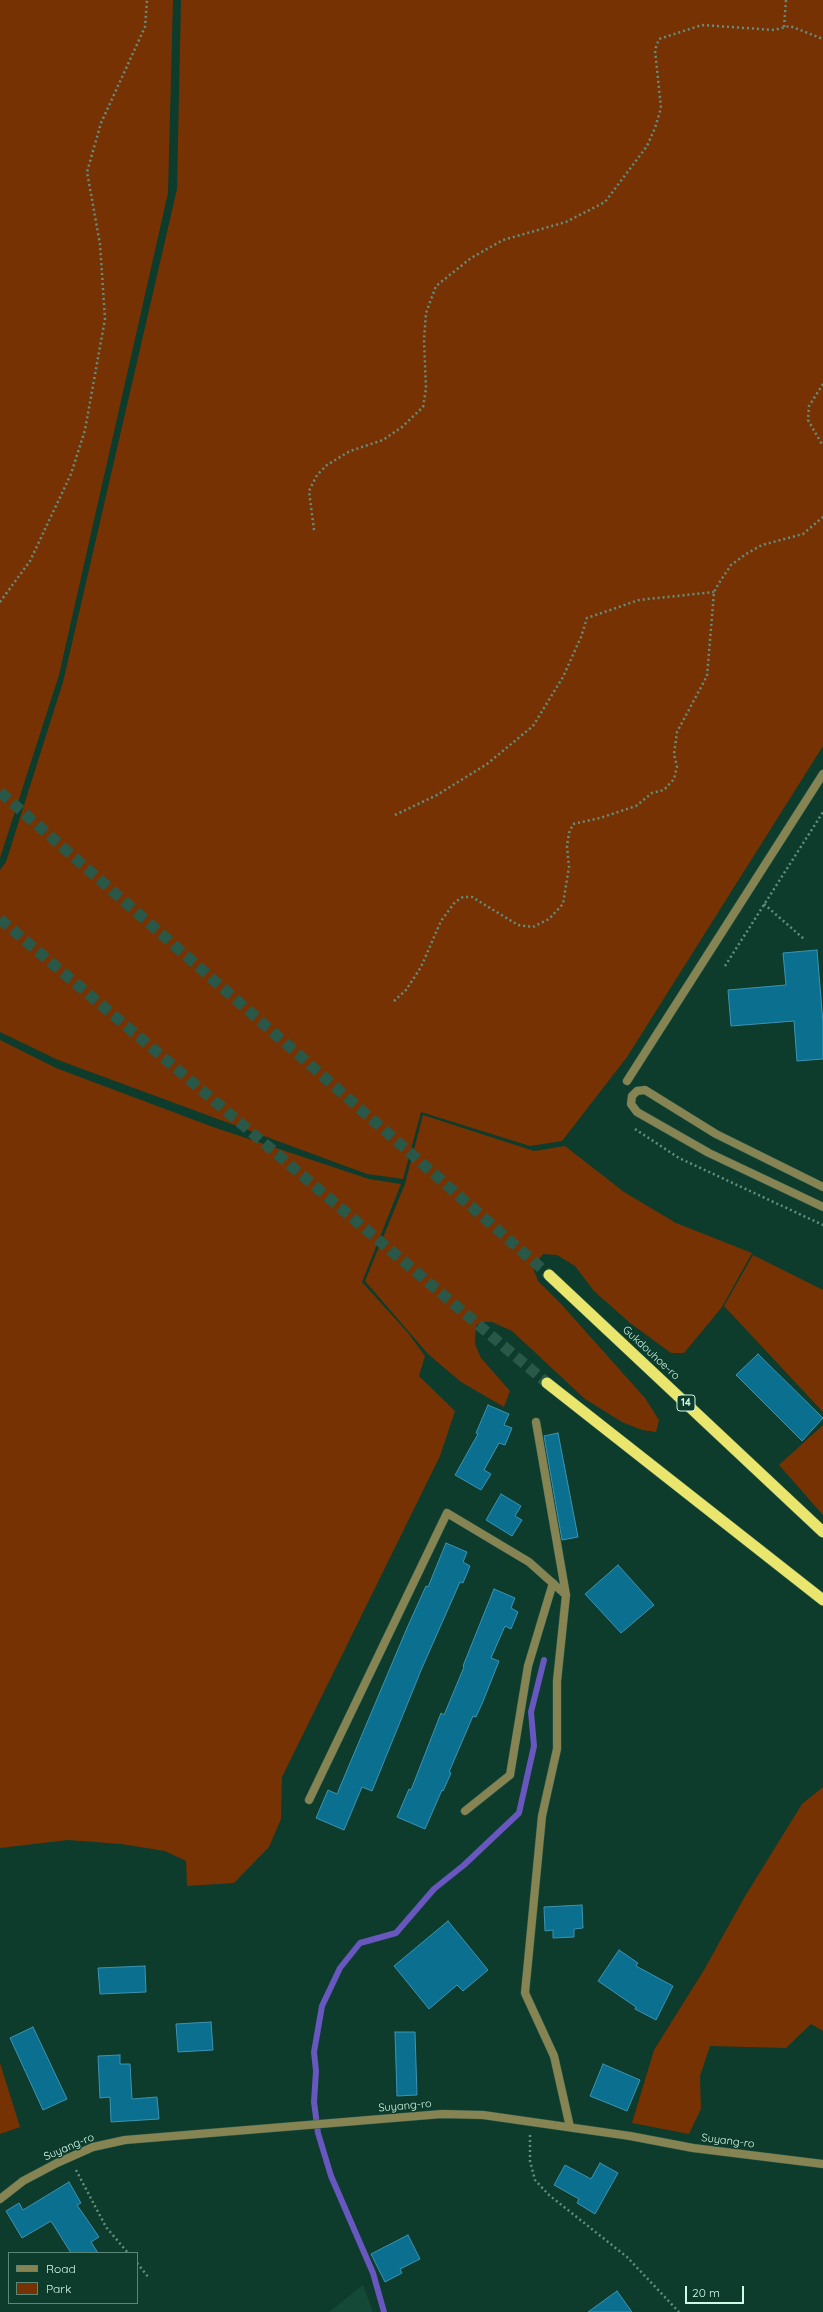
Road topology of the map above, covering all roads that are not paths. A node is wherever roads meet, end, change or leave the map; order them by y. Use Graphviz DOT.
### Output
graph roads {
  1 [pos="823,774"];
  2 [pos="627,1081"];
  3 [pos="823,1187"];
  4 [pos="823,1207"];
  5 [pos="549,1275"];
  6 [pos="547,1383"];
  7 [pos="536,1422"];
  8 [pos="823,1532"];
  9 [pos="553,1584"];
  10 [pos="566,1595"];
  11 [pos="823,1600"];
  12 [pos="308,1800"];
  13 [pos="465,1811"];
  14 [pos="570,2127"];
  15 [pos="823,2164"];
  16 [pos="0,2199"];
  1 -- 2 [label="street"];
  3 -- 4 [label="street"];
  5 -- 8 [label="highway, Gukdouhoe-ro / 14"];
  6 -- 11 [label="highway"];
  7 -- 10 [label="street"];
  9 -- 10 [label="street"];
  9 -- 12 [label="street"];
  9 -- 13 [label="street"];
  10 -- 14 [label="street"];
  14 -- 15 [label="street, Suyang-ro"];
  14 -- 16 [label="street, Suyang-ro"];
}
